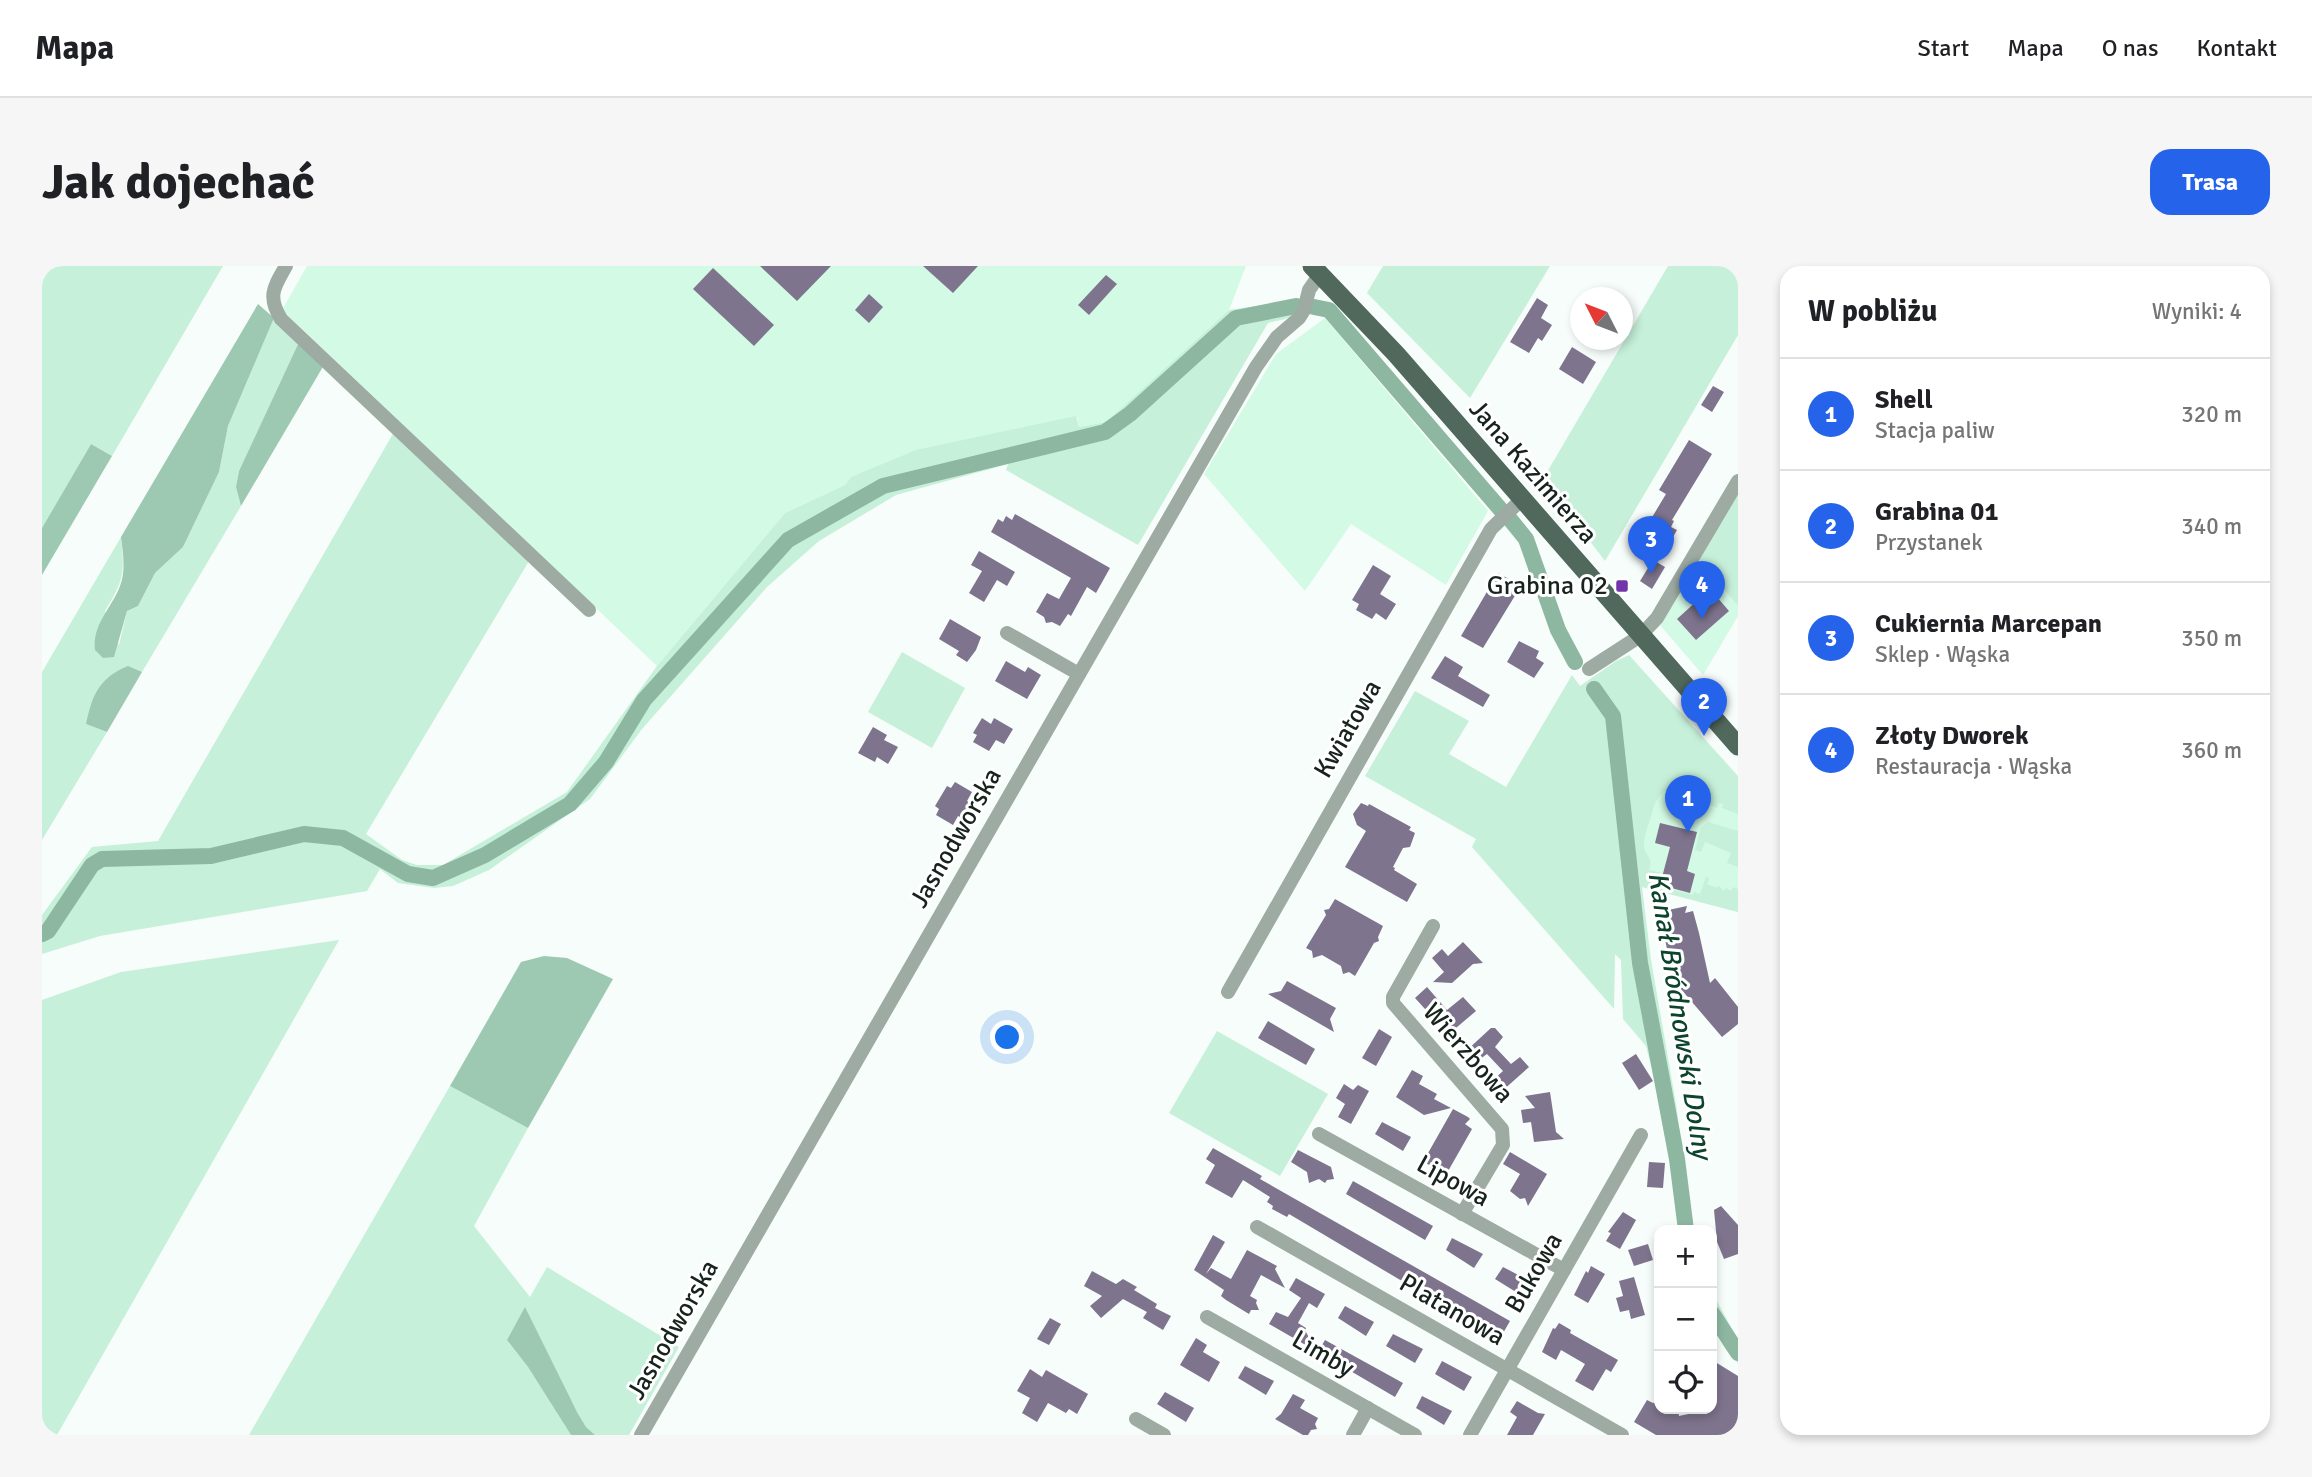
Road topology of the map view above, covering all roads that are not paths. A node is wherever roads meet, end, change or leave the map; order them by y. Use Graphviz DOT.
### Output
graph roads {
  1 [pos="286,266"];
  2 [pos="1316,270"];
  3 [pos="1738,481"];
  4 [pos="1522,499"];
  5 [pos="589,610"];
  6 [pos="1007,633"];
  7 [pos="1640,636"];
  8 [pos="1589,669"];
  9 [pos="1079,674"];
  10 [pos="1738,746"];
  11 [pos="1433,926"];
  12 [pos="1228,992"];
  13 [pos="1319,1134"];
  14 [pos="1641,1135"];
  15 [pos="1462,1214"];
  16 [pos="1257,1227"];
  17 [pos="1564,1270"];
  18 [pos="1207,1317"];
  19 [pos="1506,1370"];
  20 [pos="1368,1408"];
  21 [pos="1136,1419"];
  22 [pos="641,1435"];
  23 [pos="1164,1435"];
  24 [pos="1353,1435"];
  25 [pos="1415,1435"];
  26 [pos="1470,1435"];
  27 [pos="1622,1435"];
  1 -- 5 [label="street"];
  2 -- 4 [label="main road, Jana Kazimierza"];
  2 -- 9 [label="street, Jasnodworska"];
  3 -- 7 [label="street"];
  4 -- 7 [label="main road, Jana Kazimierza"];
  4 -- 12 [label="street, Kwiatowa"];
  6 -- 9 [label="street"];
  7 -- 8 [label="street"];
  7 -- 10 [label="main road, Jana Kazimierza"];
  9 -- 22 [label="street, Jasnodworska"];
  11 -- 15 [label="street, Wierzbowa"];
  13 -- 15 [label="street, Lipowa"];
  14 -- 17 [label="street, Bukowa"];
  15 -- 17 [label="street, Lipowa"];
  16 -- 19 [label="street, Platanowa"];
  17 -- 19 [label="street, Bukowa"];
  18 -- 20 [label="street, Limby"];
  19 -- 26 [label="street, Bukowa"];
  19 -- 27 [label="street, Platanowa"];
  20 -- 24 [label="street"];
  20 -- 25 [label="street, Limby"];
  21 -- 23 [label="street"];
}
